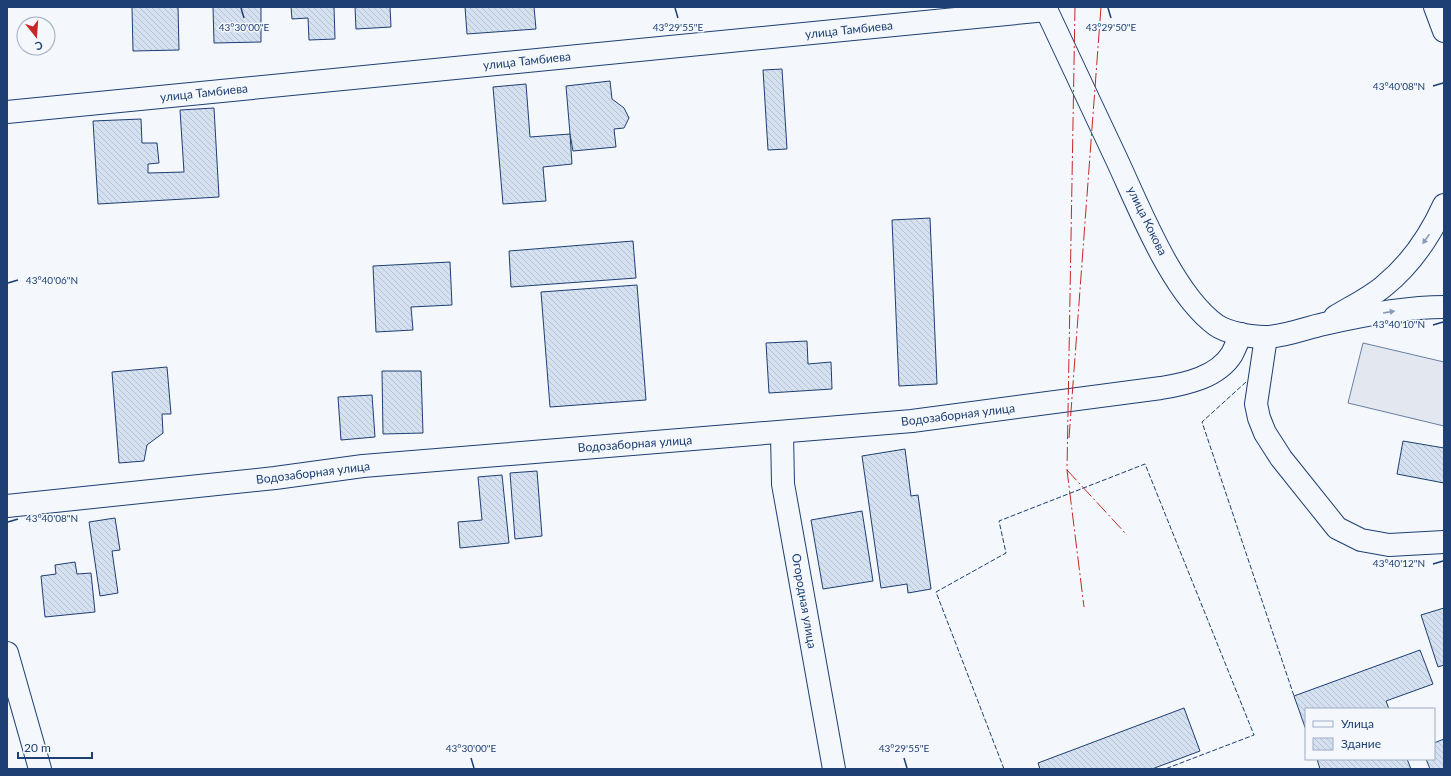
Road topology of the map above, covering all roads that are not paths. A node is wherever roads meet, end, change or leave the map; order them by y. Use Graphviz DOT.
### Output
graph roads {
  1 [pos="1436,7"];
  2 [pos="1046,9"];
  3 [pos="1444,31"];
  4 [pos="7,112"];
  5 [pos="1444,205"];
  6 [pos="1444,307"];
  7 [pos="1324,324"];
  8 [pos="1241,334"];
  9 [pos="1266,337"];
  10 [pos="782,433"];
  11 [pos="7,506"];
  12 [pos="1444,542"];
  13 [pos="7,653"];
  14 [pos="40,769"];
  15 [pos="834,769"];
  1 -- 3 [label="street"];
  2 -- 4 [label="street, улица Тамбиева"];
  2 -- 8 [label="street, улица Кокова"];
  5 -- 7 [label="street, one-way"];
  7 -- 6 [label="street, one-way"];
  7 -- 9 [label="street, улица Кокова"];
  8 -- 9 [label="street, улица Кокова"];
  8 -- 10 [label="street, Водозаборная улица"];
  9 -- 12 [label="street"];
  10 -- 11 [label="street, Водозаборная улица"];
  10 -- 15 [label="street, Огородная улица"];
  13 -- 14 [label="street"];
}
